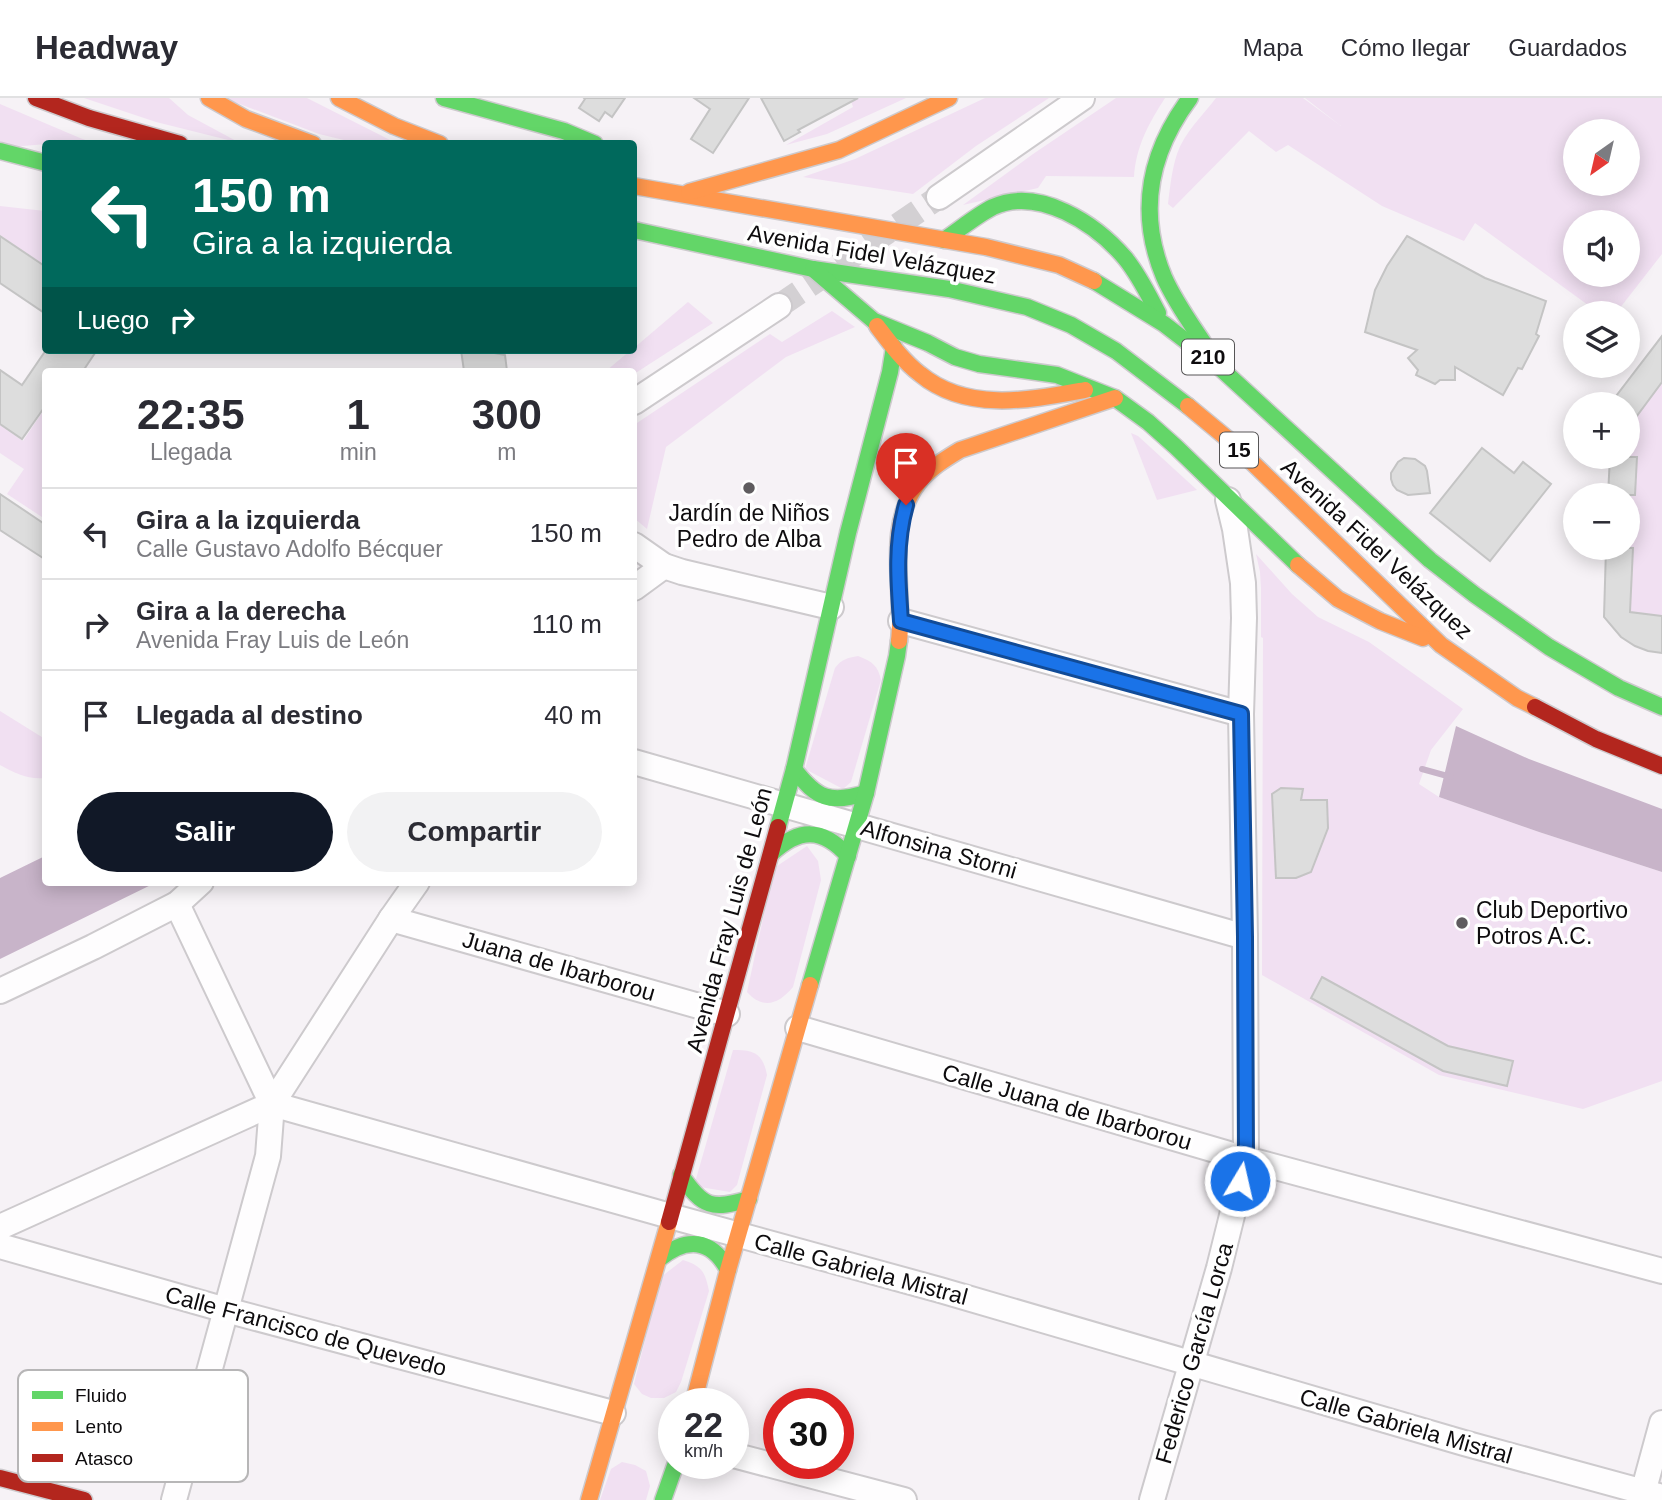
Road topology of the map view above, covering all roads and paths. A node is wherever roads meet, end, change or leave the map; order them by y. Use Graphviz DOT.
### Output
graph roads {
  1 [pos="36,98"];
  2 [pos="209,98"];
  3 [pos="340,98"];
  4 [pos="444,98"];
  5 [pos="949,98"];
  6 [pos="1082,98"];
  7 [pos="1190,98"];
  8 [pos="164,140"];
  9 [pos="300,140"];
  10 [pos="430,140"];
  11 [pos="585,140"];
  12 [pos="0,151"];
  13 [pos="42,162"];
  14 [pos="11,170"];
  15 [pos="637,172"];
  16 [pos="42,174"];
  17 [pos="637,187"];
  18 [pos="672,193"];
  19 [pos="939,197"];
  20 [pos="637,231"];
  21 [pos="944,240"];
  22 [pos="813,269"];
  23 [pos="779,306"];
  24 [pos="874,321"];
  25 [pos="1164,324"];
  26 [pos="894,347"];
  27 [pos="1217,365"];
  28 [pos="1094,389"];
  29 [pos="1115,398"];
  30 [pos="637,400"];
  31 [pos="1226,495"];
  32 [pos="637,547"];
  33 [pos="664,566"];
  34 [pos="637,586"];
  35 [pos="831,607"];
  36 [pos="901,621"];
  37 [pos="1441,645"];
  38 [pos="1662,707"];
  39 [pos="1241,714"];
  40 [pos="637,763"];
  41 [pos="1662,766"];
  42 [pos="794,769"];
  43 [pos="866,793"];
  44 [pos="783,806"];
  45 [pos="857,826"];
  46 [pos="771,854"];
  47 [pos="848,856"];
  48 [pos="197,886"];
  49 [pos="414,886"];
  50 [pos="177,904"];
  51 [pos="391,919"];
  52 [pos="1245,937"];
  53 [pos="0,991"];
  54 [pos="727,1014"];
  55 [pos="798,1028"];
  56 [pos="272,1104"];
  57 [pos="1246,1159"];
  58 [pos="681,1175"];
  59 [pos="749,1199"];
  60 [pos="670,1216"];
  61 [pos="0,1227"];
  62 [pos="739,1235"];
  63 [pos="0,1246"];
  64 [pos="659,1259"];
  65 [pos="728,1270"];
  66 [pos="1662,1271"];
  67 [pos="226,1310"];
  68 [pos="1192,1365"];
  69 [pos="210,1370"];
  70 [pos="697,1388"];
  71 [pos="613,1413"];
  72 [pos="1662,1423"];
  73 [pos="749,1459"];
  74 [pos="0,1478"];
  75 [pos="670,1479"];
  76 [pos="179,1482"];
  77 [pos="1649,1496"];
  78 [pos="84,1500"];
  79 [pos="174,1500"];
  80 [pos="589,1500"];
  81 [pos="663,1500"];
  82 [pos="904,1500"];
  83 [pos="1152,1500"];
  1 -- 8 [label="main road"];
  2 -- 9 [label="main road"];
  3 -- 10 [label="main road"];
  4 -- 11 [label="main road"];
  5 -- 18 [label="main road"];
  6 -- 19 [label="street"];
  7 -- 27 [label="main road"];
  12 -- 13 [label="main road"];
  14 -- 16 [label="main road"];
  15 -- 18 [label="main road"];
  17 -- 18 [label="main road, Avenida Fidel Velázquez / 210"];
  18 -- 21 [label="main road, Avenida Fidel Velázquez / 210"];
  20 -- 22 [label="main road, Avenida Fidel Velázquez / 15"];
  21 -- 25 [label="main road, Avenida Fidel Velázquez / 210"];
  21 -- 25 [label="main road"];
  22 -- 24 [label="main road"];
  22 -- 37 [label="main road, Avenida Fidel Velázquez / 15"];
  23 -- 30 [label="street"];
  24 -- 26 [label="main road"];
  24 -- 28 [label="main road"];
  25 -- 27 [label="main road, Avenida Fidel Velázquez / 210"];
  26 -- 28 [label="main road"];
  26 -- 35 [label="main road, Avenida Fray Luis de León"];
  27 -- 38 [label="main road, Avenida Fidel Velázquez / 210"];
  28 -- 29 [label="main road"];
  29 -- 31 [label="main road"];
  29 -- 36 [label="main road"];
  31 -- 37 [label="main road"];
  31 -- 39 [label="street, Federico García Lorca"];
  32 -- 33 [label="street"];
  33 -- 34 [label="street"];
  33 -- 35 [label="street"];
  35 -- 42 [label="main road, Avenida Fray Luis de León"];
  36 -- 39 [label="street"];
  36 -- 43 [label="main road"];
  37 -- 41 [label="main road, Avenida Fidel Velázquez / 15"];
  39 -- 52 [label="street, Federico García Lorca"];
  40 -- 44 [label="street, Alfonsina Storni"];
  42 -- 43 [label="main road"];
  42 -- 44 [label="main road, Avenida Fray Luis de León"];
  43 -- 45 [label="main road"];
  44 -- 45 [label="street, Alfonsina Storni"];
  44 -- 46 [label="main road, Avenida Fray Luis de León"];
  45 -- 47 [label="main road"];
  45 -- 52 [label="street, Alfonsina Storni"];
  46 -- 47 [label="main road"];
  46 -- 54 [label="main road, Avenida Fray Luis de León"];
  47 -- 55 [label="main road"];
  48 -- 50 [label="street"];
  49 -- 51 [label="street"];
  50 -- 53 [label="street"];
  50 -- 56 [label="street"];
  51 -- 54 [label="street, Juana de Ibarborou"];
  51 -- 56 [label="street"];
  52 -- 57 [label="street, Federico García Lorca"];
  54 -- 58 [label="main road, Avenida Fray Luis de León"];
  55 -- 57 [label="street, Calle Juana de Ibarborou"];
  55 -- 59 [label="main road"];
  56 -- 60 [label="street, Calle Gabriela Mistral"];
  56 -- 61 [label="street"];
  56 -- 67 [label="street"];
  57 -- 66 [label="street, Calle Juana de Ibarborou"];
  57 -- 68 [label="street, Federico García Lorca"];
  58 -- 59 [label="main road"];
  58 -- 60 [label="main road, Avenida Fray Luis de León"];
  59 -- 62 [label="main road"];
  60 -- 62 [label="street, Calle Gabriela Mistral"];
  60 -- 64 [label="main road, Avenida Fray Luis de León"];
  62 -- 65 [label="main road"];
  62 -- 68 [label="street, Calle Gabriela Mistral"];
  63 -- 67 [label="street, Calle Francisco de Quevedo"];
  64 -- 65 [label="main road"];
  64 -- 71 [label="main road, Avenida Fray Luis de León"];
  65 -- 70 [label="main road"];
  67 -- 69 [label="street"];
  67 -- 71 [label="street, Calle Francisco de Quevedo"];
  68 -- 77 [label="street, Calle Gabriela Mistral"];
  68 -- 83 [label="street, Federico García Lorca"];
  71 -- 80 [label="main road, Avenida Fray Luis de León"];
  72 -- 77 [label="street"];
  73 -- 82 [label="street"];
  74 -- 78 [label="main road"];
  75 -- 81 [label="main road"];
  76 -- 79 [label="street"];
}
